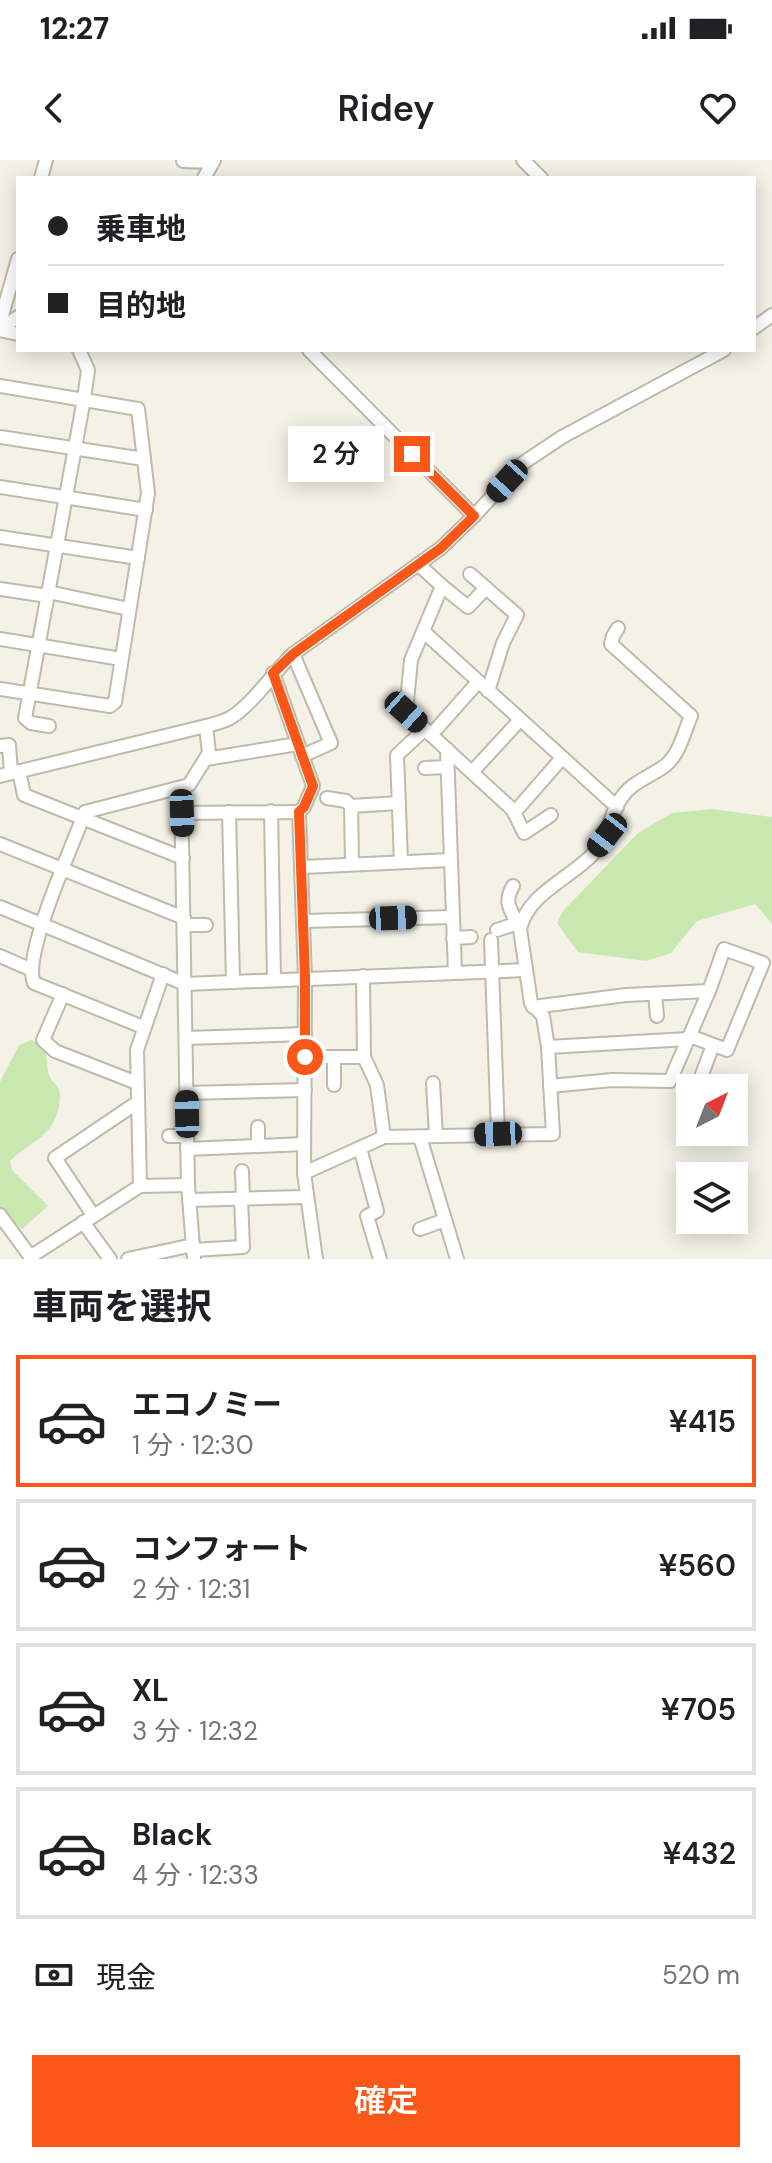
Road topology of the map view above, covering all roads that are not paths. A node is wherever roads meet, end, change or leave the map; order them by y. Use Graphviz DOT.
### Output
graph roads {
  1 [pos="523,160"];
  2 [pos="183,161"];
  3 [pos="213,161"];
  4 [pos="539,176"];
  5 [pos="16,265"];
  6 [pos="2,307"];
  7 [pos="0,327"];
  8 [pos="80,352"];
  9 [pos="311,352"];
  10 [pos="715,352"];
  11 [pos="0,386"];
  12 [pos="84,399"];
  13 [pos="0,437"];
  14 [pos="75,448"];
  15 [pos="144,459"];
  16 [pos="0,487"];
  17 [pos="66,496"];
  18 [pos="146,510"];
  19 [pos="474,516"];
  20 [pos="0,537"];
  21 [pos="57,546"];
  22 [pos="138,558"];
  23 [pos="418,564"];
  24 [pos="470,574"];
  25 [pos="442,586"];
  26 [pos="486,588"];
  27 [pos="0,589"];
  28 [pos="48,594"];
  29 [pos="129,609"];
  30 [pos="618,628"];
  31 [pos="424,632"];
  32 [pos="0,639"];
  33 [pos="39,644"];
  34 [pos="293,654"];
  35 [pos="121,659"];
  36 [pos="273,673"];
  37 [pos="483,686"];
  38 [pos="0,689"];
  39 [pos="30,694"];
  40 [pos="520,720"];
  41 [pos="49,726"];
  42 [pos="206,726"];
  43 [pos="428,732"];
  44 [pos="0,746"];
  45 [pos="447,749"];
  46 [pos="300,750"];
  47 [pos="562,758"];
  48 [pos="206,759"];
  49 [pos="447,767"];
  50 [pos="425,768"];
  51 [pos="472,772"];
  52 [pos="10,773"];
  53 [pos="181,789"];
  54 [pos="327,798"];
  55 [pos="399,803"];
  56 [pos="351,806"];
  57 [pos="617,807"];
  58 [pos="271,811"];
  59 [pos="229,812"];
  60 [pos="299,812"];
  61 [pos="182,813"];
  62 [pos="514,813"];
  63 [pos="551,815"];
  64 [pos="83,818"];
  65 [pos="0,844"];
  66 [pos="183,858"];
  67 [pos="450,860"];
  68 [pos="401,862"];
  69 [pos="352,864"];
  70 [pos="303,867"];
  71 [pos="63,869"];
  72 [pos="513,886"];
  73 [pos="0,907"];
  74 [pos="453,917"];
  75 [pos="304,921"];
  76 [pos="184,922"];
  77 [pos="41,924"];
  78 [pos="206,925"];
  79 [pos="519,926"];
  80 [pos="471,937"];
  81 [pos="453,938"];
  82 [pos="0,956"];
  83 [pos="32,970"];
  84 [pos="491,970"];
  85 [pos="526,970"];
  86 [pos="455,972"];
  87 [pos="163,974"];
  88 [pos="363,976"];
  89 [pos="305,978"];
  90 [pos="274,979"];
  91 [pos="233,981"];
  92 [pos="185,984"];
  93 [pos="709,991"];
  94 [pos="63,994"];
  95 [pos="655,994"];
  96 [pos="533,1007"];
  97 [pos="657,1016"];
  98 [pos="143,1027"];
  99 [pos="305,1034"];
  100 [pos="186,1038"];
  101 [pos="689,1038"];
  102 [pos="713,1045"];
  103 [pos="548,1047"];
  104 [pos="305,1057"];
  105 [pos="334,1057"];
  106 [pos="364,1057"];
  107 [pos="702,1074"];
  108 [pos="137,1083"];
  109 [pos="433,1083"];
  110 [pos="334,1085"];
  111 [pos="550,1086"];
  112 [pos="305,1090"];
  113 [pos="186,1093"];
  114 [pos="138,1102"];
  115 [pos="258,1127"];
  116 [pos="498,1134"];
  117 [pos="169,1136"];
  118 [pos="436,1136"];
  119 [pos="384,1137"];
  120 [pos="420,1137"];
  121 [pos="187,1142"];
  122 [pos="304,1144"];
  123 [pos="258,1146"];
  124 [pos="360,1148"];
  125 [pos="242,1171"];
  126 [pos="304,1173"];
  127 [pos="188,1185"];
  128 [pos="140,1186"];
  129 [pos="306,1197"];
  130 [pos="242,1198"];
  131 [pos="189,1200"];
  132 [pos="0,1215"];
  133 [pos="88,1218"];
  134 [pos="445,1220"];
  135 [pos="420,1229"];
  136 [pos="193,1252"];
  137 [pos="160,1256"];
  138 [pos="31,1258"];
  139 [pos="312,1258"];
  140 [pos="110,1259"];
  141 [pos="128,1259"];
  142 [pos="380,1259"];
  143 [pos="457,1259"];
  1 -- 4 [label="street"];
  2 -- 3 [label="street"];
  5 -- 6 [label="street"];
  6 -- 7 [label="street"];
  8 -- 12 [label="street"];
  9 -- 19 [label="street"];
  10 -- 19 [label="street"];
  11 -- 12 [label="street"];
  12 -- 14 [label="street"];
  12 -- 15 [label="street"];
  13 -- 14 [label="street"];
  14 -- 15 [label="street"];
  14 -- 17 [label="street"];
  15 -- 18 [label="street"];
  16 -- 17 [label="street"];
  17 -- 18 [label="street"];
  17 -- 21 [label="street"];
  18 -- 22 [label="street"];
  19 -- 23 [label="street"];
  20 -- 21 [label="street"];
  21 -- 22 [label="street"];
  21 -- 28 [label="street"];
  22 -- 29 [label="street"];
  23 -- 25 [label="street"];
  23 -- 34 [label="street"];
  24 -- 26 [label="street"];
  25 -- 26 [label="street"];
  25 -- 31 [label="street"];
  26 -- 37 [label="street"];
  27 -- 28 [label="street"];
  28 -- 29 [label="street"];
  28 -- 33 [label="street"];
  29 -- 35 [label="street"];
  30 -- 57 [label="street"];
  31 -- 37 [label="street"];
  31 -- 43 [label="street"];
  32 -- 33 [label="street"];
  33 -- 35 [label="street"];
  33 -- 39 [label="street"];
  34 -- 36 [label="street"];
  34 -- 46 [label="street"];
  35 -- 39 [label="street"];
  36 -- 42 [label="street"];
  36 -- 46 [label="street"];
  37 -- 40 [label="street"];
  37 -- 43 [label="street"];
  38 -- 39 [label="street"];
  39 -- 41 [label="street"];
  40 -- 47 [label="street"];
  40 -- 51 [label="street"];
  42 -- 48 [label="street"];
  42 -- 52 [label="street"];
  43 -- 45 [label="street"];
  43 -- 55 [label="street"];
  44 -- 52 [label="street"];
  45 -- 49 [label="street"];
  45 -- 51 [label="street"];
  46 -- 48 [label="street"];
  46 -- 60 [label="street"];
  47 -- 57 [label="street"];
  47 -- 62 [label="street"];
  48 -- 53 [label="street"];
  49 -- 50 [label="street"];
  49 -- 67 [label="street"];
  51 -- 62 [label="street"];
  52 -- 64 [label="street"];
  53 -- 61 [label="street"];
  53 -- 64 [label="street"];
  54 -- 56 [label="street"];
  55 -- 56 [label="street"];
  55 -- 68 [label="street"];
  56 -- 69 [label="street"];
  57 -- 79 [label="street"];
  58 -- 59 [label="street"];
  58 -- 60 [label="street"];
  58 -- 90 [label="street"];
  59 -- 61 [label="street"];
  59 -- 91 [label="street"];
  60 -- 70 [label="street"];
  61 -- 66 [label="street"];
  62 -- 63 [label="street"];
  64 -- 66 [label="street"];
  64 -- 71 [label="street"];
  65 -- 71 [label="street"];
  66 -- 76 [label="street"];
  67 -- 68 [label="street"];
  67 -- 74 [label="street"];
  68 -- 69 [label="street"];
  69 -- 70 [label="street"];
  70 -- 75 [label="street"];
  71 -- 76 [label="street"];
  71 -- 77 [label="street"];
  72 -- 79 [label="street"];
  73 -- 77 [label="street"];
  74 -- 75 [label="street"];
  74 -- 81 [label="street"];
  75 -- 89 [label="street"];
  76 -- 78 [label="street"];
  76 -- 92 [label="street"];
  77 -- 83 [label="street"];
  77 -- 87 [label="street"];
  79 -- 84 [label="street"];
  79 -- 85 [label="street"];
  80 -- 81 [label="street"];
  81 -- 86 [label="street"];
  82 -- 83 [label="street"];
  83 -- 94 [label="street"];
  84 -- 85 [label="street"];
  84 -- 86 [label="street"];
  84 -- 116 [label="street"];
  85 -- 96 [label="street"];
  86 -- 88 [label="street"];
  87 -- 92 [label="street"];
  87 -- 98 [label="street"];
  88 -- 89 [label="street"];
  88 -- 106 [label="street"];
  89 -- 90 [label="street"];
  89 -- 99 [label="street"];
  90 -- 91 [label="street"];
  91 -- 92 [label="street"];
  92 -- 100 [label="street"];
  93 -- 95 [label="street"];
  93 -- 101 [label="street"];
  93 -- 102 [label="street"];
  94 -- 98 [label="street"];
  94 -- 108 [label="street"];
  95 -- 96 [label="street"];
  95 -- 97 [label="street"];
  96 -- 103 [label="street"];
  98 -- 108 [label="street"];
  99 -- 100 [label="street"];
  99 -- 104 [label="street"];
  100 -- 113 [label="street"];
  101 -- 102 [label="street"];
  101 -- 103 [label="street"];
  101 -- 111 [label="street"];
  102 -- 107 [label="street"];
  103 -- 111 [label="street"];
  104 -- 105 [label="street"];
  104 -- 112 [label="street"];
  105 -- 106 [label="street"];
  105 -- 110 [label="street"];
  106 -- 119 [label="street"];
  108 -- 114 [label="street"];
  109 -- 118 [label="street"];
  111 -- 116 [label="street"];
  112 -- 113 [label="street"];
  112 -- 122 [label="street"];
  113 -- 121 [label="street"];
  114 -- 128 [label="street"];
  114 -- 133 [label="street"];
  115 -- 123 [label="street"];
  116 -- 118 [label="street"];
  117 -- 121 [label="street"];
  118 -- 120 [label="street"];
  119 -- 120 [label="street"];
  119 -- 124 [label="street"];
  120 -- 134 [label="street"];
  121 -- 123 [label="street"];
  121 -- 127 [label="street"];
  122 -- 123 [label="street"];
  122 -- 126 [label="street"];
  124 -- 126 [label="street"];
  124 -- 142 [label="street"];
  125 -- 130 [label="street"];
  126 -- 129 [label="street"];
  127 -- 128 [label="street"];
  127 -- 131 [label="street"];
  128 -- 133 [label="street"];
  129 -- 130 [label="street"];
  129 -- 139 [label="street"];
  130 -- 131 [label="street"];
  130 -- 136 [label="street"];
  131 -- 136 [label="street"];
  132 -- 138 [label="street"];
  133 -- 138 [label="street"];
  133 -- 140 [label="street"];
  134 -- 135 [label="street"];
  134 -- 143 [label="street"];
  136 -- 137 [label="street"];
  137 -- 141 [label="street"];
}
